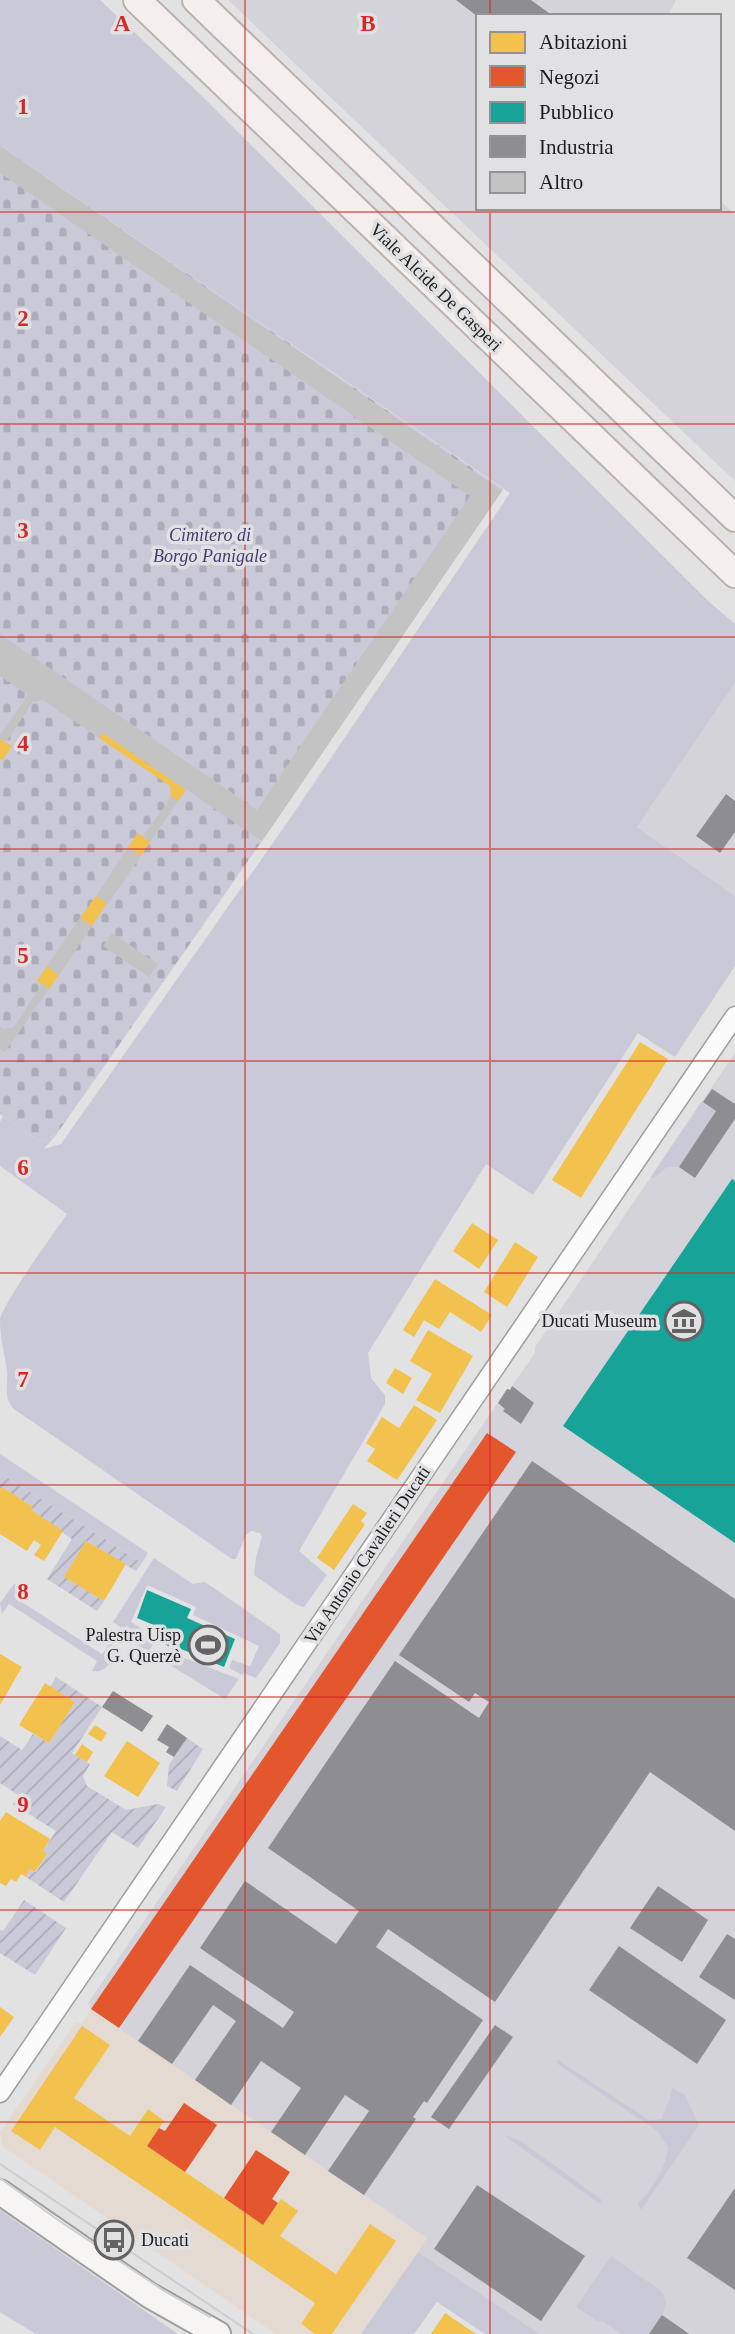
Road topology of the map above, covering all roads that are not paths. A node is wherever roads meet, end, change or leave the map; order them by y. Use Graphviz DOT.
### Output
graph roads {
  1 [pos="137,0"];
  2 [pos="197,0"];
  3 [pos="735,518"];
  4 [pos="735,574"];
  5 [pos="735,1016"];
  6 [pos="0,2093"];
  7 [pos="0,2192"];
  8 [pos="218,2334"];
  1 -- 4 [label="main road, Viale Alcide De Gasperi"];
  2 -- 3 [label="main road"];
  5 -- 6 [label="street, Via Antonio Cavalieri Ducati"];
  7 -- 8 [label="main road"];
}
